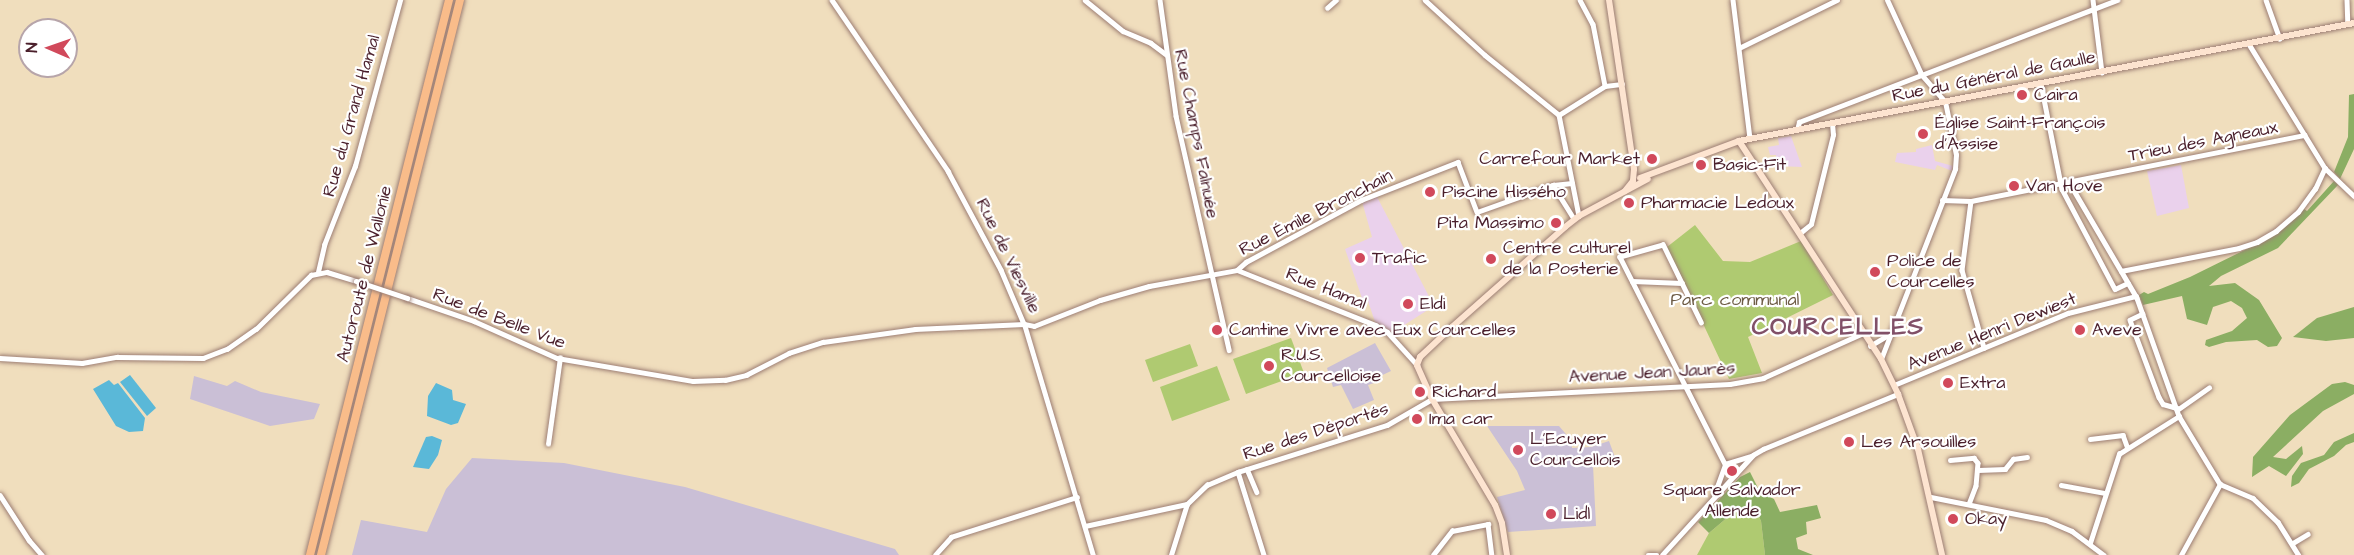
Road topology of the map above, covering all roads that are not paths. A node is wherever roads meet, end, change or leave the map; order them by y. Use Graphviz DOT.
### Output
graph roads {
  1 [pos="400,0"];
  2 [pos="449,0"];
  3 [pos="460,0"];
  4 [pos="832,0"];
  5 [pos="1086,0"];
  6 [pos="1160,0"];
  7 [pos="1336,0"];
  8 [pos="1425,0"];
  9 [pos="1580,0"];
  10 [pos="1609,0"];
  11 [pos="1733,0"];
  12 [pos="1837,0"];
  13 [pos="1887,0"];
  14 [pos="2093,0"];
  15 [pos="2117,0"];
  16 [pos="2266,0"];
  17 [pos="2347,0"];
  18 [pos="1327,8"];
  19 [pos="2095,8"];
  20 [pos="2351,24"];
  21 [pos="2280,39"];
  22 [pos="2249,44"];
  23 [pos="1739,48"];
  24 [pos="1167,55"];
  25 [pos="2102,72"];
  26 [pos="1921,74"];
  27 [pos="1622,84"];
  28 [pos="2041,84"];
  29 [pos="1605,86"];
  30 [pos="1945,102"];
  31 [pos="1559,115"];
  32 [pos="1832,124"];
  33 [pos="1797,130"];
  34 [pos="2305,135"];
  35 [pos="1750,139"];
  36 [pos="1739,141"];
  37 [pos="2325,168"];
  38 [pos="1638,180"];
  39 [pos="2069,182"];
  40 [pos="1572,183"];
  41 [pos="2061,184"];
  42 [pos="1553,185"];
  43 [pos="2354,196"];
  44 [pos="1942,200"];
  45 [pos="1971,201"];
  46 [pos="1577,218"];
  47 [pos="1800,232"];
  48 [pos="1237,270"];
  49 [pos="2121,271"];
  50 [pos="318,272"];
  51 [pos="1210,273"];
  52 [pos="1632,281"];
  53 [pos="1682,283"];
  54 [pos="2128,283"];
  55 [pos="2136,296"];
  56 [pos="2143,314"];
  57 [pos="1701,323"];
  58 [pos="1024,324"];
  59 [pos="1863,333"];
  60 [pos="1888,335"];
  61 [pos="1870,346"];
  62 [pos="1984,348"];
  63 [pos="1229,350"];
  64 [pos="0,358"];
  65 [pos="560,358"];
  66 [pos="1881,359"];
  67 [pos="1417,364"];
  68 [pos="1684,385"];
  69 [pos="1894,385"];
  70 [pos="2209,388"];
  71 [pos="1898,394"];
  72 [pos="1432,399"];
  73 [pos="2178,411"];
  74 [pos="2090,439"];
  75 [pos="548,444"];
  76 [pos="2127,446"];
  77 [pos="1753,455"];
  78 [pos="2027,457"];
  79 [pos="1950,460"];
  80 [pos="1725,464"];
  81 [pos="1247,469"];
  82 [pos="1978,470"];
  83 [pos="1238,472"];
  84 [pos="2220,484"];
  85 [pos="2061,485"];
  86 [pos="1257,492"];
  87 [pos="2105,493"];
  88 [pos="0,495"];
  89 [pos="1077,497"];
  90 [pos="1931,498"];
  91 [pos="1713,500"];
  92 [pos="1187,504"];
  93 [pos="1969,504"];
  94 [pos="1085,526"];
  95 [pos="2308,534"];
  96 [pos="2090,543"];
  97 [pos="2293,543"];
  98 [pos="40,553"];
  99 [pos="310,555"];
  100 [pos="321,555"];
  101 [pos="935,555"];
  102 [pos="1094,555"];
  103 [pos="1171,555"];
  104 [pos="1264,555"];
  105 [pos="1433,555"];
  106 [pos="1492,555"];
  107 [pos="1507,555"];
  108 [pos="1648,555"];
  109 [pos="1657,555"];
  110 [pos="1662,555"];
  111 [pos="1942,555"];
  112 [pos="2104,555"];
  113 [pos="2181,555"];
  114 [pos="2299,555"];
  1 -- 50 [label="street, Rue du Grand Hamal"];
  2 -- 99 [label="highway, Autoroute de Wallonie"];
  3 -- 100 [label="highway, Autoroute de Wallonie"];
  4 -- 58 [label="street, Rue de Viesville"];
  5 -- 24 [label="street"];
  6 -- 24 [label="street, Rue Champs Falnuée"];
  7 -- 18 [label="street"];
  8 -- 31 [label="street"];
  9 -- 29 [label="street"];
  10 -- 27 [label="main road"];
  11 -- 23 [label="street"];
  12 -- 23 [label="street"];
  13 -- 26 [label="street"];
  14 -- 19 [label="street"];
  15 -- 19 [label="street"];
  16 -- 21 [label="street"];
  17 -- 20 [label="street"];
  19 -- 25 [label="street"];
  19 -- 26 [label="street"];
  20 -- 21 [label="main road, Rue du Général de Gaulle"];
  21 -- 22 [label="main road, Rue du Général de Gaulle"];
  22 -- 25 [label="main road, Rue du Général de Gaulle"];
  22 -- 34 [label="street"];
  23 -- 35 [label="street"];
  24 -- 51 [label="street, Rue Champs Falnuée"];
  25 -- 28 [label="main road, Rue du Général de Gaulle"];
  26 -- 30 [label="street"];
  26 -- 33 [label="street"];
  27 -- 29 [label="street"];
  27 -- 38 [label="main road"];
  28 -- 30 [label="main road, Rue du Général de Gaulle"];
  28 -- 41 [label="street"];
  29 -- 31 [label="street"];
  30 -- 32 [label="main road, Rue du Général de Gaulle"];
  30 -- 44 [label="street"];
  31 -- 40 [label="street"];
  32 -- 33 [label="main road, Rue du Général de Gaulle"];
  32 -- 47 [label="street"];
  33 -- 35 [label="main road, Rue du Général de Gaulle"];
  34 -- 37 [label="street"];
  34 -- 39 [label="street, Trieu des Agneaux"];
  35 -- 36 [label="main road, Rue du Général de Gaulle"];
  36 -- 38 [label="main road, Rue du Général de Gaulle"];
  36 -- 47 [label="main road"];
  37 -- 43 [label="street"];
  37 -- 49 [label="street"];
  38 -- 46 [label="main road, Rue du Général de Gaulle"];
  39 -- 41 [label="street, Trieu des Agneaux"];
  39 -- 49 [label="street"];
  40 -- 42 [label="street"];
  40 -- 46 [label="street"];
  41 -- 45 [label="street, Trieu des Agneaux"];
  41 -- 54 [label="street"];
  42 -- 46 [label="street"];
  42 -- 48 [label="street, Rue Émile Bronchain"];
  44 -- 45 [label="street, Trieu des Agneaux"];
  44 -- 60 [label="street"];
  45 -- 62 [label="street"];
  46 -- 67 [label="main road"];
  47 -- 59 [label="main road"];
  48 -- 51 [label="street, Rue Hamal"];
  48 -- 67 [label="street, Rue Hamal"];
  49 -- 54 [label="street"];
  50 -- 64 [label="street"];
  50 -- 65 [label="street, Rue de Belle Vue, bridge"];
  51 -- 58 [label="street, Rue Hamal"];
  51 -- 63 [label="street"];
  52 -- 53 [label="street"];
  52 -- 53 [label="street"];
  52 -- 68 [label="street"];
  53 -- 57 [label="street"];
  54 -- 55 [label="street"];
  55 -- 56 [label="street"];
  55 -- 62 [label="street, Avenue Henri Dewiest"];
  56 -- 73 [label="street"];
  56 -- 73 [label="street"];
  58 -- 65 [label="street, Rue de Belle Vue"];
  58 -- 89 [label="street, Rue de Viesville"];
  59 -- 61 [label="main road"];
  59 -- 68 [label="street, Avenue Jean Jaurès"];
  60 -- 61 [label="street"];
  60 -- 66 [label="street"];
  61 -- 66 [label="main road"];
  62 -- 69 [label="street, Avenue Henri Dewiest"];
  65 -- 75 [label="street"];
  66 -- 69 [label="main road"];
  67 -- 72 [label="main road"];
  68 -- 72 [label="street, Avenue Jean Jaurès"];
  68 -- 80 [label="street"];
  69 -- 71 [label="main road"];
  70 -- 73 [label="street"];
  71 -- 77 [label="street"];
  71 -- 90 [label="main road"];
  72 -- 81 [label="street, Rue des Déportés"];
  72 -- 107 [label="main road"];
  73 -- 76 [label="street"];
  73 -- 84 [label="street"];
  74 -- 76 [label="street"];
  76 -- 87 [label="street"];
  77 -- 80 [label="street"];
  77 -- 91 [label="street"];
  78 -- 82 [label="street"];
  79 -- 82 [label="street"];
  80 -- 91 [label="street"];
  81 -- 83 [label="street, Rue des Déportés"];
  81 -- 86 [label="street"];
  82 -- 93 [label="street"];
  83 -- 92 [label="street, Rue des Déportés"];
  83 -- 104 [label="street, Rue des Déportés"];
  84 -- 97 [label="street"];
  84 -- 113 [label="street"];
  85 -- 87 [label="street"];
  87 -- 96 [label="street"];
  88 -- 98 [label="street"];
  89 -- 94 [label="street, Rue de Viesville"];
  89 -- 101 [label="street"];
  90 -- 93 [label="street"];
  90 -- 111 [label="main road"];
  91 -- 110 [label="street"];
  92 -- 94 [label="street"];
  92 -- 103 [label="street"];
  93 -- 96 [label="street"];
  94 -- 102 [label="street, Rue de Viesville"];
  95 -- 97 [label="street"];
  96 -- 112 [label="street"];
  97 -- 114 [label="street"];
  105 -- 106 [label="street"];
  108 -- 109 [label="street"];
}
